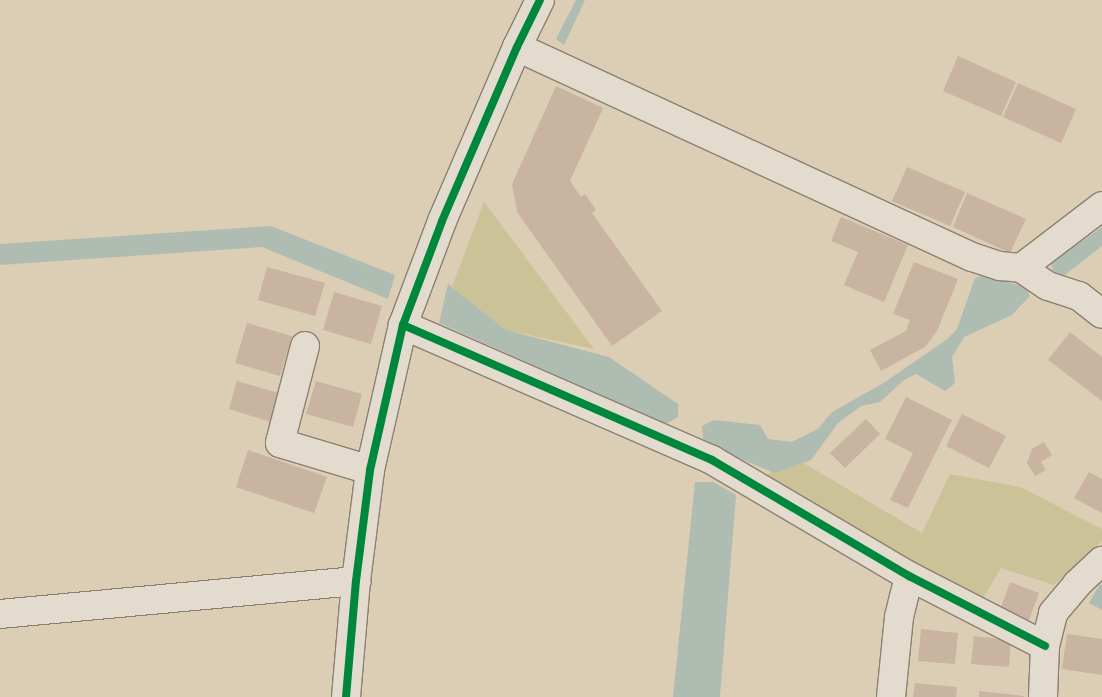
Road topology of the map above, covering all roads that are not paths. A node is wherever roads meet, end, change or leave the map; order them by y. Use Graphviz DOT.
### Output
graph roads {
  1 [pos="540,0"];
  2 [pos="517,46"];
  3 [pos="1102,206"];
  4 [pos="1021,268"];
  5 [pos="1102,314"];
  6 [pos="403,325"];
  7 [pos="305,346"];
  8 [pos="370,470"];
  9 [pos="1102,561"];
  10 [pos="909,576"];
  11 [pos="356,581"];
  12 [pos="0,614"];
  13 [pos="1046,646"];
  14 [pos="346,697"];
  15 [pos="891,697"];
  16 [pos="1043,697"];
  1 -- 2 [label="street"];
  2 -- 4 [label="street"];
  2 -- 6 [label="street"];
  3 -- 4 [label="street"];
  4 -- 5 [label="street"];
  6 -- 8 [label="street"];
  6 -- 10 [label="street"];
  7 -- 8 [label="street"];
  8 -- 11 [label="street"];
  9 -- 13 [label="street"];
  10 -- 13 [label="street"];
  10 -- 15 [label="street"];
  11 -- 12 [label="street"];
  11 -- 14 [label="street"];
  13 -- 16 [label="street"];
}
